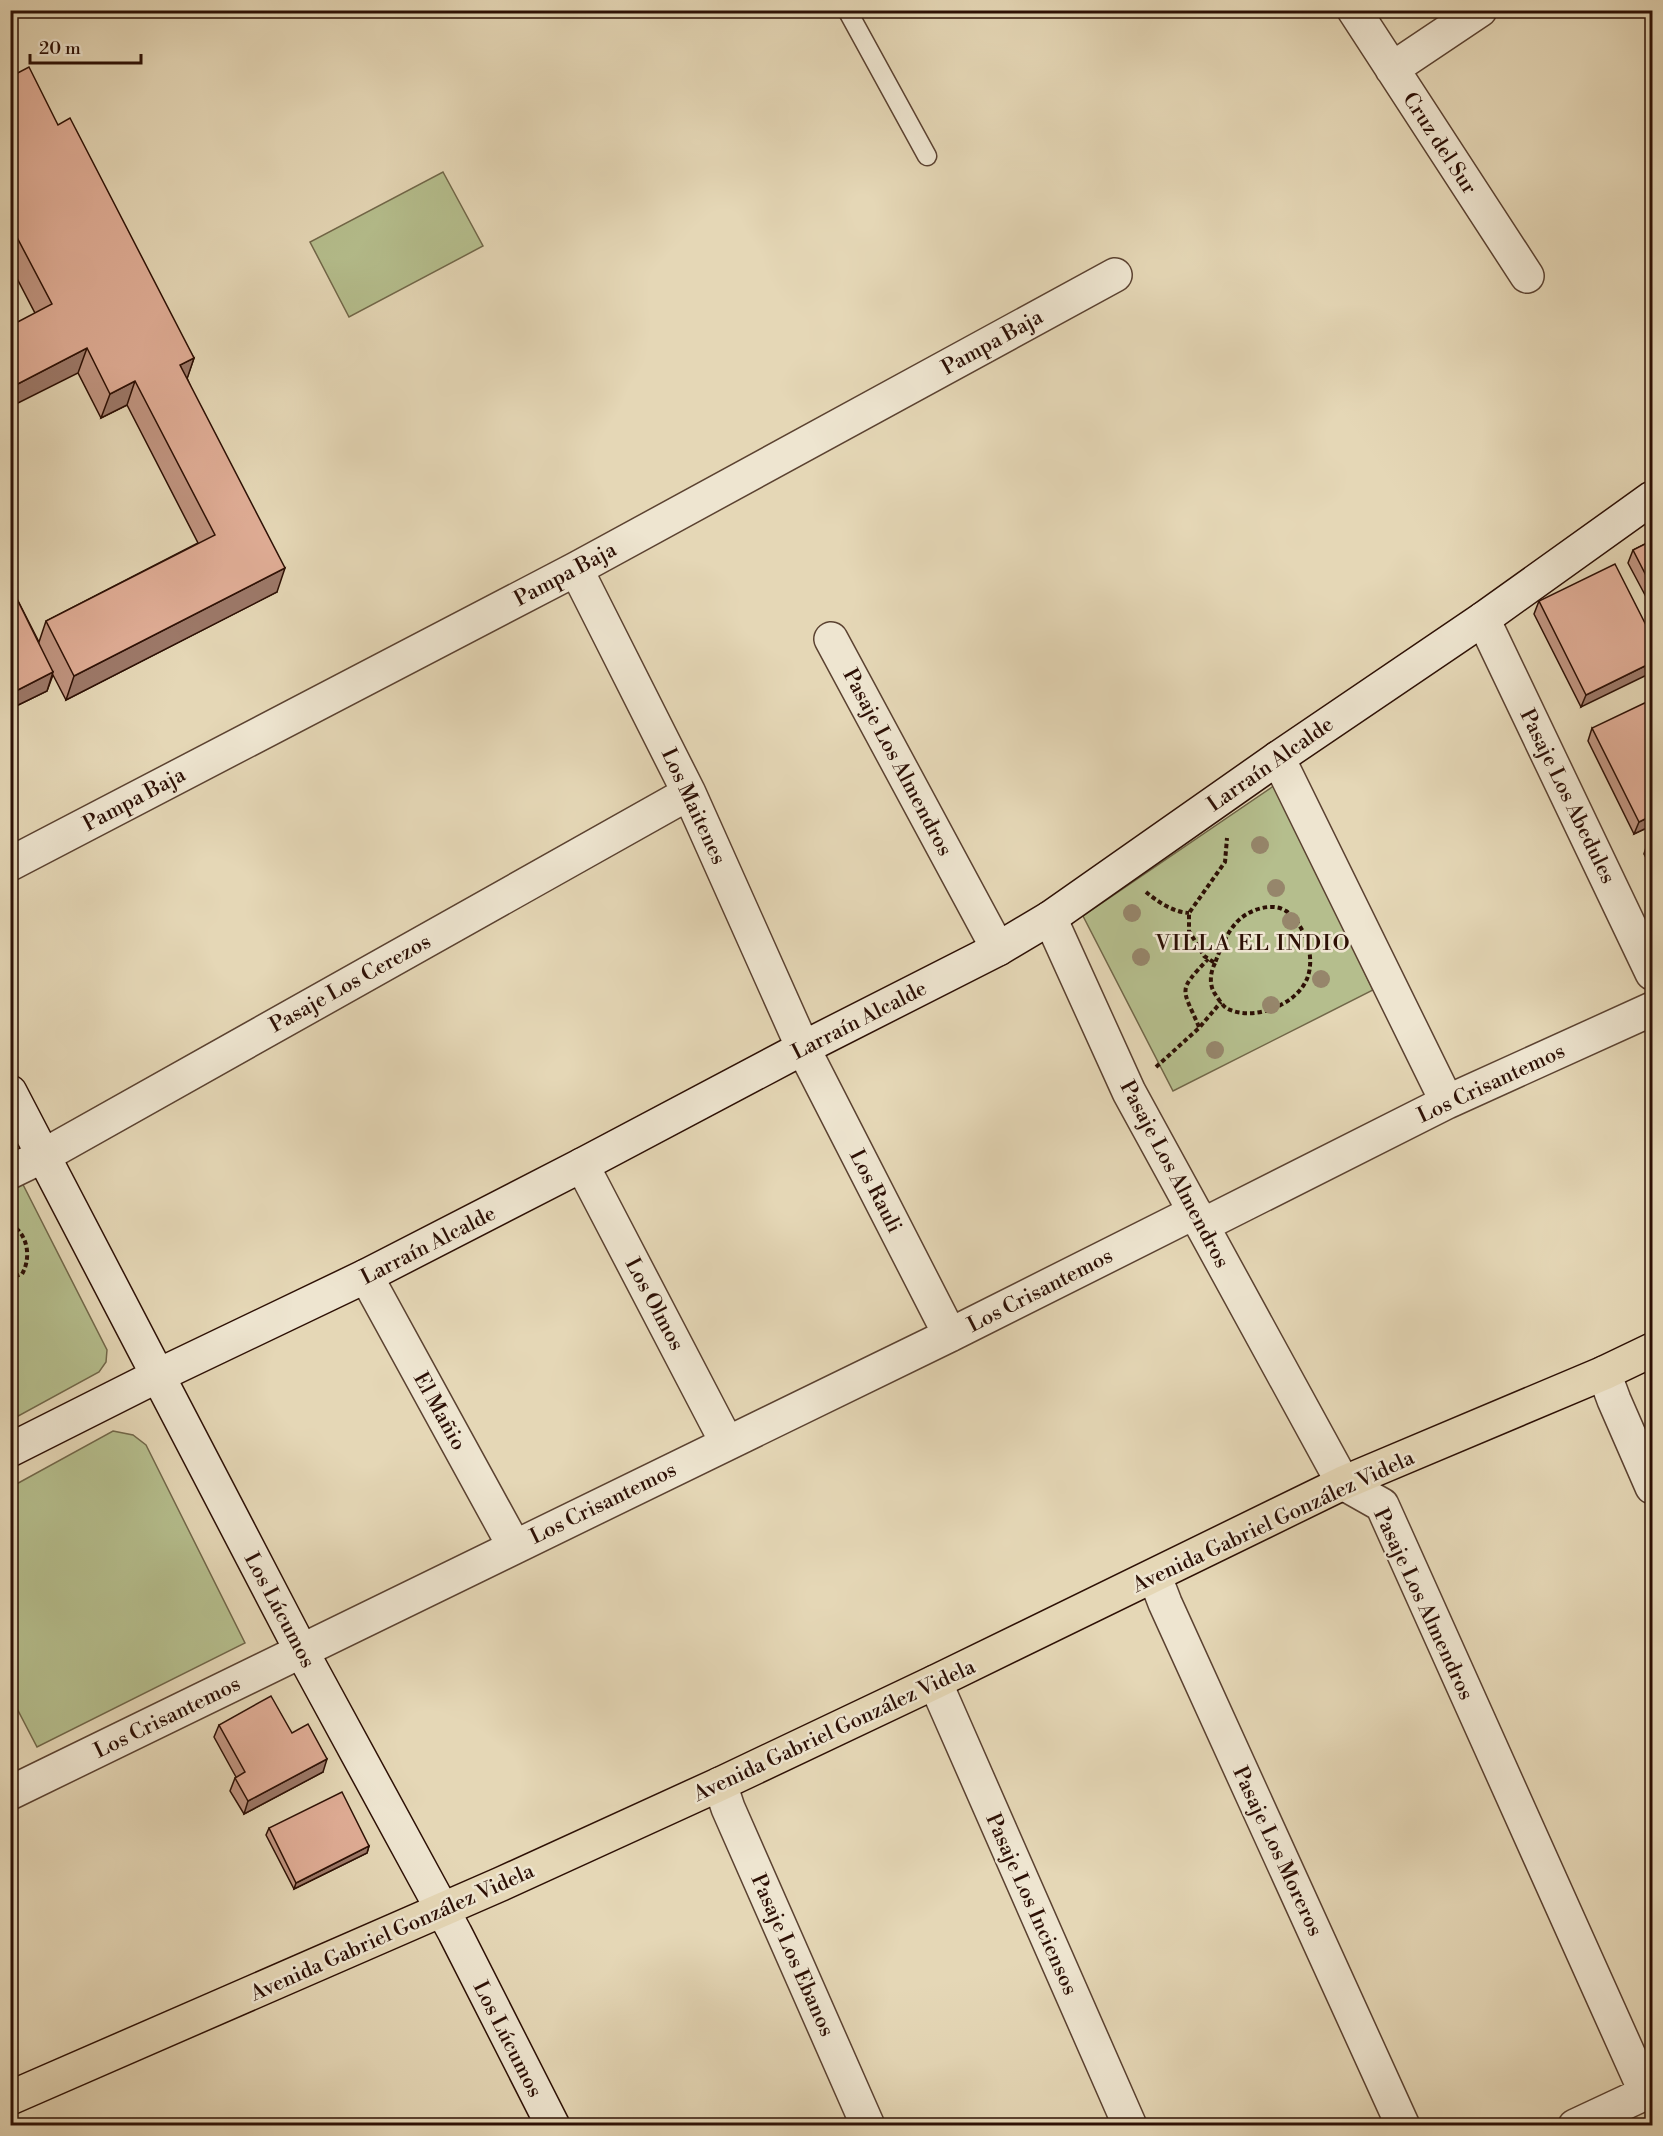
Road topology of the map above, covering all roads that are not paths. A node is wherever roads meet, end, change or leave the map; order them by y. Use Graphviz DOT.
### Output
graph roads {
  1 [pos="847,10"];
  2 [pos="1354,10"];
  3 [pos="1479,10"];
  4 [pos="1392,69"];
  5 [pos="927,156"];
  6 [pos="1115,275"];
  7 [pos="1527,276"];
  8 [pos="1653,498"];
  9 [pos="576,569"];
  10 [pos="1483,619"];
  11 [pos="831,639"];
  12 [pos="1278,758"];
  13 [pos="689,793"];
  14 [pos="10,864"];
  15 [pos="1050,918"];
  16 [pos="998,949"];
  17 [pos="1653,973"];
  18 [pos="1653,1009"];
  19 [pos="803,1048"];
  20 [pos="10,1092"];
  21 [pos="1447,1102"];
  22 [pos="44,1156"];
  23 [pos="582,1166"];
  24 [pos="10,1172"];
  25 [pos="1199,1219"];
  26 [pos="366,1276"];
  27 [pos="950,1335"];
  28 [pos="1653,1350"];
  29 [pos="1604,1373"];
  30 [pos="157,1376"];
  31 [pos="727,1443"];
  32 [pos="10,1450"];
  33 [pos="1343,1483"];
  34 [pos="1653,1487"];
  35 [pos="514,1546"];
  36 [pos="1155,1577"];
  37 [pos="302,1652"];
  38 [pos="935,1682"];
  39 [pos="720,1785"];
  40 [pos="10,1793"];
  41 [pos="442,1911"];
  42 [pos="1649,2091"];
  43 [pos="10,2098"];
  44 [pos="553,2126"];
  45 [pos="868,2126"];
  46 [pos="1130,2126"];
  47 [pos="1403,2126"];
  48 [pos="1575,2126"];
  1 -- 5 [label="lane"];
  2 -- 4 [label="street, Cruz del Sur"];
  3 -- 4 [label="street"];
  4 -- 7 [label="street, Cruz del Sur"];
  6 -- 9 [label="street, Pampa Baja"];
  8 -- 10 [label="street, Larraín Alcalde"];
  9 -- 13 [label="street, Los Maitenes"];
  9 -- 14 [label="street, Pampa Baja"];
  10 -- 12 [label="street, Larraín Alcalde"];
  10 -- 17 [label="street, Pasaje Los Abedules"];
  11 -- 16 [label="street, Pasaje Los Almendros"];
  12 -- 15 [label="street, Larraín Alcalde"];
  12 -- 21 [label="street"];
  13 -- 19 [label="street, Los Maitenes"];
  13 -- 22 [label="street, Pasaje Los Cerezos"];
  15 -- 16 [label="street, Larraín Alcalde"];
  15 -- 25 [label="street, Pasaje Los Almendros"];
  16 -- 19 [label="street, Larraín Alcalde"];
  18 -- 21 [label="street, Los Crisantemos"];
  19 -- 23 [label="street, Larraín Alcalde"];
  19 -- 27 [label="street, Los Rauli"];
  20 -- 22 [label="street, Los Lúcumos"];
  21 -- 25 [label="street, Los Crisantemos"];
  22 -- 24 [label="street, Pasaje Los Cerezos"];
  22 -- 30 [label="street, Los Lúcumos"];
  23 -- 26 [label="street, Larraín Alcalde"];
  23 -- 31 [label="street, Los Olmos"];
  25 -- 27 [label="street, Los Crisantemos"];
  25 -- 33 [label="street, Pasaje Los Almendros"];
  26 -- 30 [label="street, Larraín Alcalde"];
  26 -- 35 [label="street, El Mañio"];
  27 -- 31 [label="street, Los Crisantemos"];
  28 -- 29 [label="main road, Avenida Gabriel González Videla"];
  29 -- 33 [label="main road, Avenida Gabriel González Videla"];
  29 -- 34 [label="street"];
  30 -- 32 [label="street, Larraín Alcalde"];
  30 -- 37 [label="street, Los Lúcumos"];
  31 -- 35 [label="street, Los Crisantemos"];
  33 -- 36 [label="main road, Avenida Gabriel González Videla"];
  33 -- 42 [label="street, Pasaje Los Almendros"];
  35 -- 37 [label="street, Los Crisantemos"];
  36 -- 38 [label="main road, Avenida Gabriel González Videla"];
  36 -- 47 [label="street, Pasaje Los Moreros"];
  37 -- 40 [label="street, Los Crisantemos"];
  37 -- 41 [label="street, Los Lúcumos"];
  38 -- 39 [label="main road, Avenida Gabriel González Videla"];
  38 -- 46 [label="street, Pasaje Los Inciensos"];
  39 -- 41 [label="main road, Avenida Gabriel González Videla"];
  39 -- 45 [label="street, Pasaje Los Ebanos"];
  41 -- 43 [label="main road, Avenida Gabriel González Videla"];
  41 -- 44 [label="street, Los Lúcumos"];
  42 -- 48 [label="street"];
}
